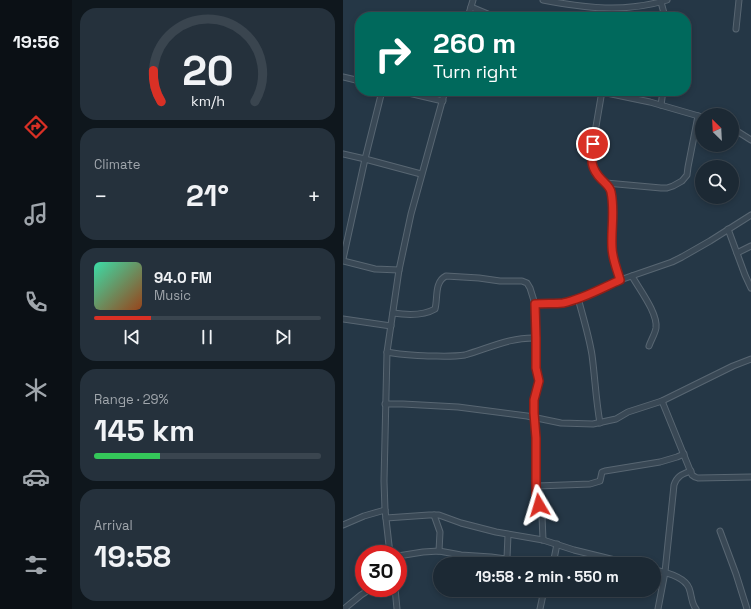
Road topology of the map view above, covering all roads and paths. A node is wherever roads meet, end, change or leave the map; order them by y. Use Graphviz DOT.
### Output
graph roads {
  1 [pos="473,0"];
  2 [pos="543,0"];
  3 [pos="739,0"];
  4 [pos="664,1"];
  5 [pos="471,7"];
  6 [pos="470,12"];
  7 [pos="483,12"];
  8 [pos="665,12"];
  9 [pos="736,29"];
  10 [pos="343,77"];
  11 [pos="355,81"];
  12 [pos="381,96"];
  13 [pos="422,96"];
  14 [pos="444,96"];
  15 [pos="601,96"];
  16 [pos="620,96"];
  17 [pos="662,96"];
  18 [pos="443,101"];
  19 [pos="661,105"];
  20 [pos="695,115"];
  21 [pos="739,132"];
  22 [pos="695,139"];
  23 [pos="751,140"];
  24 [pos="343,154"];
  25 [pos="365,159"];
  26 [pos="421,174"];
  27 [pos="606,183"];
  28 [pos="751,215"];
  29 [pos="729,229"];
  30 [pos="751,246"];
  31 [pos="737,253"];
  32 [pos="343,260"];
  33 [pos="399,270"];
  34 [pos="632,276"];
  35 [pos="620,280"];
  36 [pos="751,288"];
  37 [pos="578,298"];
  38 [pos="535,304"];
  39 [pos="393,313"];
  40 [pos="343,319"];
  41 [pos="391,326"];
  42 [pos="536,338"];
  43 [pos="649,346"];
  44 [pos="387,352"];
  45 [pos="751,360"];
  46 [pos="662,402"];
  47 [pos="385,404"];
  48 [pos="535,418"];
  49 [pos="601,423"];
  50 [pos="684,454"];
  51 [pos="691,471"];
  52 [pos="751,477"];
  53 [pos="537,486"];
  54 [pos="385,510"];
  55 [pos="434,515"];
  56 [pos="386,518"];
  57 [pos="343,525"];
  58 [pos="719,531"];
  59 [pos="508,535"];
  60 [pos="543,540"];
  61 [pos="557,544"];
  62 [pos="390,545"];
  63 [pos="439,551"];
  64 [pos="407,555"];
  65 [pos="554,557"];
  66 [pos="602,557"];
  67 [pos="661,571"];
  68 [pos="665,572"];
  69 [pos="359,597"];
  70 [pos="396,597"];
  71 [pos="543,597"];
  72 [pos="344,609"];
  73 [pos="397,609"];
  74 [pos="540,609"];
  75 [pos="658,609"];
  76 [pos="696,609"];
  77 [pos="747,609"];
  1 -- 5 [label="street"];
  2 -- 4 [label="street"];
  3 -- 9 [label="street"];
  4 -- 8 [label="street"];
  5 -- 6 [label="street"];
  5 -- 7 [label="street"];
  10 -- 11 [label="street"];
  12 -- 25 [label="street"];
  13 -- 18 [label="street"];
  14 -- 18 [label="street"];
  15 -- 27 [label="street"];
  16 -- 19 [label="street"];
  17 -- 19 [label="street"];
  18 -- 26 [label="street"];
  19 -- 20 [label="street"];
  21 -- 23 [label="street"];
  22 -- 27 [label="street"];
  24 -- 25 [label="street"];
  25 -- 26 [label="street"];
  25 -- 32 [label="street"];
  26 -- 33 [label="street"];
  27 -- 35 [label="street"];
  28 -- 29 [label="street"];
  29 -- 31 [label="street"];
  29 -- 34 [label="street"];
  30 -- 31 [label="street"];
  31 -- 36 [label="street"];
  32 -- 33 [label="street"];
  33 -- 39 [label="street"];
  34 -- 35 [label="street"];
  34 -- 43 [label="street"];
  35 -- 37 [label="street"];
  37 -- 38 [label="street"];
  37 -- 49 [label="street"];
  38 -- 39 [label="street"];
  38 -- 42 [label="street"];
  39 -- 41 [label="street"];
  40 -- 41 [label="street"];
  41 -- 44 [label="street"];
  42 -- 44 [label="street"];
  42 -- 48 [label="street"];
  44 -- 47 [label="street"];
  45 -- 46 [label="street"];
  46 -- 49 [label="street"];
  46 -- 50 [label="street"];
  47 -- 48 [label="street"];
  47 -- 54 [label="street"];
  48 -- 49 [label="street"];
  48 -- 53 [label="street"];
  50 -- 51 [label="street"];
  50 -- 53 [label="street"];
  51 -- 52 [label="street"];
  51 -- 68 [label="street"];
  53 -- 60 [label="street"];
  54 -- 56 [label="street"];
  54 -- 57 [label="street"];
  55 -- 56 [label="street"];
  55 -- 59 [label="street"];
  55 -- 63 [label="street"];
  56 -- 62 [label="street"];
  58 -- 77 [label="street"];
  59 -- 60 [label="street"];
  59 -- 63 [label="street"];
  60 -- 61 [label="street"];
  61 -- 65 [label="street"];
  61 -- 66 [label="street"];
  63 -- 64 [label="street"];
  67 -- 68 [label="street"];
  68 -- 75 [label="street"];
  68 -- 76 [label="street"];
  69 -- 72 [label="street"];
  70 -- 73 [label="street"];
  71 -- 74 [label="street"];
}
